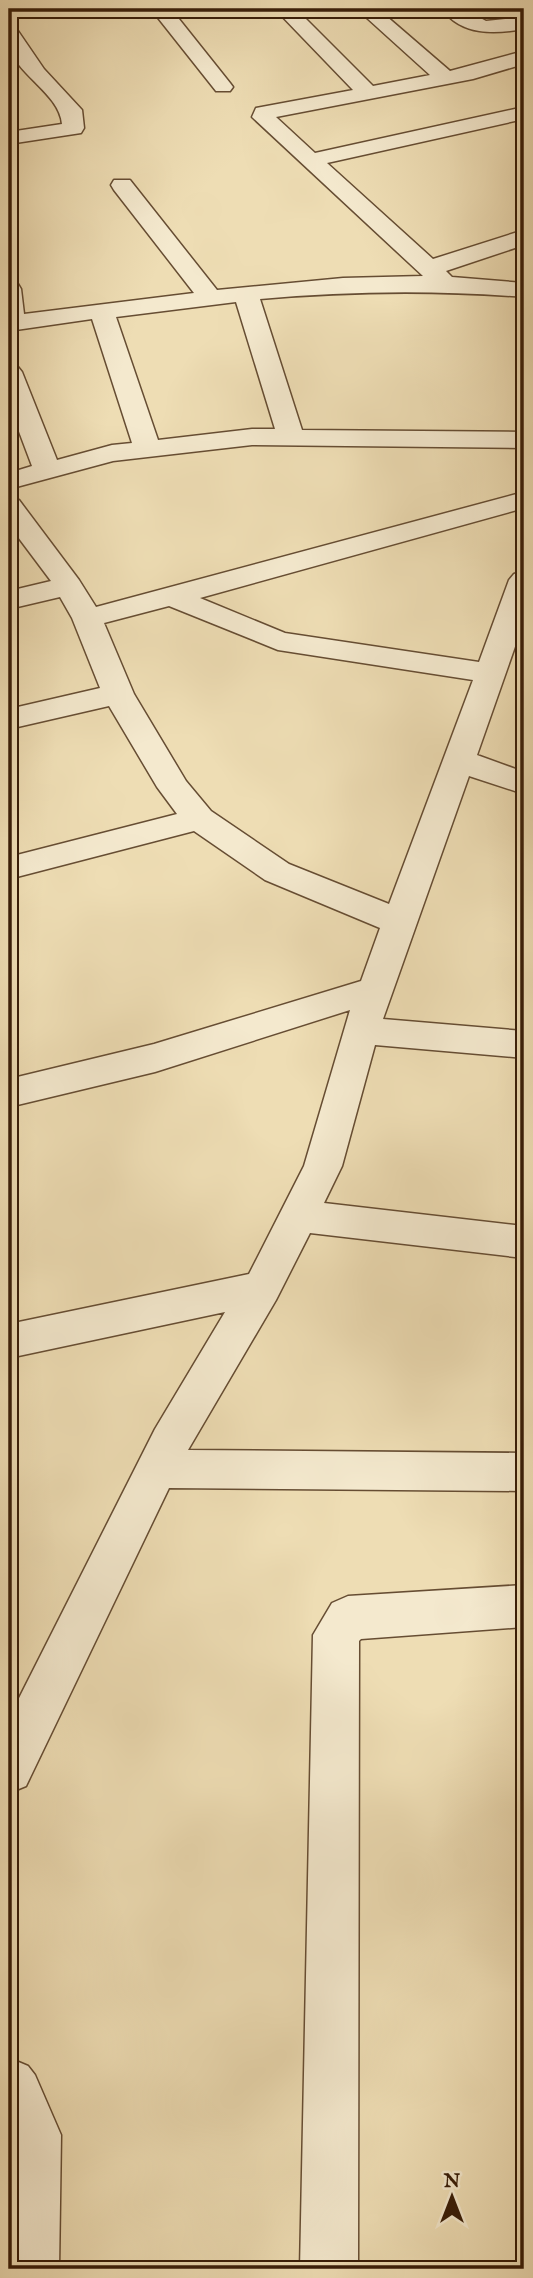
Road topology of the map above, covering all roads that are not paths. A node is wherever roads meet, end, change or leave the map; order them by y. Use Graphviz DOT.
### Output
graph roads {
  1 [pos="161,9"];
  2 [pos="285,9"];
  3 [pos="368,9"];
  4 [pos="452,9"];
  5 [pos="524,23"];
  6 [pos="9,32"];
  7 [pos="524,58"];
  8 [pos="446,78"];
  9 [pos="223,87"];
  10 [pos="369,94"];
  11 [pos="524,114"];
  12 [pos="9,138"];
  13 [pos="311,160"];
  14 [pos="122,185"];
  15 [pos="524,237"];
  16 [pos="438,276"];
  17 [pos="9,289"];
  18 [pos="524,290"];
  19 [pos="246,294"];
  20 [pos="211,298"];
  21 [pos="102,312"];
  22 [pos="11,323"];
  23 [pos="9,372"];
  24 [pos="291,437"];
  25 [pos="524,440"];
  26 [pos="148,449"];
  27 [pos="47,470"];
  28 [pos="9,481"];
  29 [pos="524,500"];
  30 [pos="9,506"];
  31 [pos="524,580"];
  32 [pos="69,586"];
  33 [pos="172,597"];
  34 [pos="9,600"];
  35 [pos="87,618"];
  36 [pos="506,654"];
  37 [pos="118,694"];
  38 [pos="9,719"];
  39 [pos="461,761"];
  40 [pos="524,784"];
  41 [pos="199,819"];
  42 [pos="9,868"];
  43 [pos="399,922"];
  44 [pos="376,989"];
  45 [pos="361,1030"];
  46 [pos="524,1045"];
  47 [pos="9,1094"];
  48 [pos="299,1216"];
  49 [pos="524,1242"];
  50 [pos="262,1288"];
  51 [pos="9,1342"];
  52 [pos="158,1469"];
  53 [pos="524,1472"];
  54 [pos="524,1606"];
  55 [pos="9,1769"];
  56 [pos="9,2085"];
  57 [pos="30,2269"];
  58 [pos="329,2269"];
  1 -- 9 [label="street"];
  2 -- 10 [label="street"];
  3 -- 8 [label="street"];
  4 -- 5 [label="street"];
  6 -- 12 [label="street"];
  7 -- 8 [label="street"];
  8 -- 10 [label="street"];
  10 -- 13 [label="street"];
  11 -- 13 [label="street"];
  13 -- 16 [label="street"];
  14 -- 20 [label="street"];
  15 -- 16 [label="street"];
  16 -- 18 [label="street"];
  16 -- 19 [label="street"];
  17 -- 22 [label="street"];
  19 -- 20 [label="street"];
  19 -- 24 [label="street"];
  20 -- 21 [label="street"];
  21 -- 22 [label="street"];
  21 -- 26 [label="street"];
  23 -- 27 [label="street"];
  24 -- 25 [label="street"];
  24 -- 26 [label="street"];
  26 -- 27 [label="street"];
  27 -- 28 [label="street"];
  29 -- 33 [label="street"];
  30 -- 32 [label="street"];
  31 -- 36 [label="street"];
  32 -- 34 [label="street"];
  32 -- 35 [label="street"];
  33 -- 35 [label="street"];
  33 -- 36 [label="street"];
  35 -- 37 [label="street"];
  36 -- 39 [label="street"];
  37 -- 38 [label="street"];
  37 -- 41 [label="street"];
  39 -- 40 [label="street"];
  39 -- 43 [label="street"];
  41 -- 42 [label="street"];
  41 -- 43 [label="street"];
  43 -- 44 [label="street"];
  44 -- 45 [label="street"];
  44 -- 47 [label="street"];
  45 -- 46 [label="street"];
  45 -- 48 [label="street"];
  48 -- 49 [label="street"];
  48 -- 50 [label="street"];
  50 -- 51 [label="street"];
  50 -- 52 [label="street"];
  52 -- 53 [label="street"];
  52 -- 55 [label="street"];
  54 -- 58 [label="street"];
  56 -- 57 [label="street"];
}
